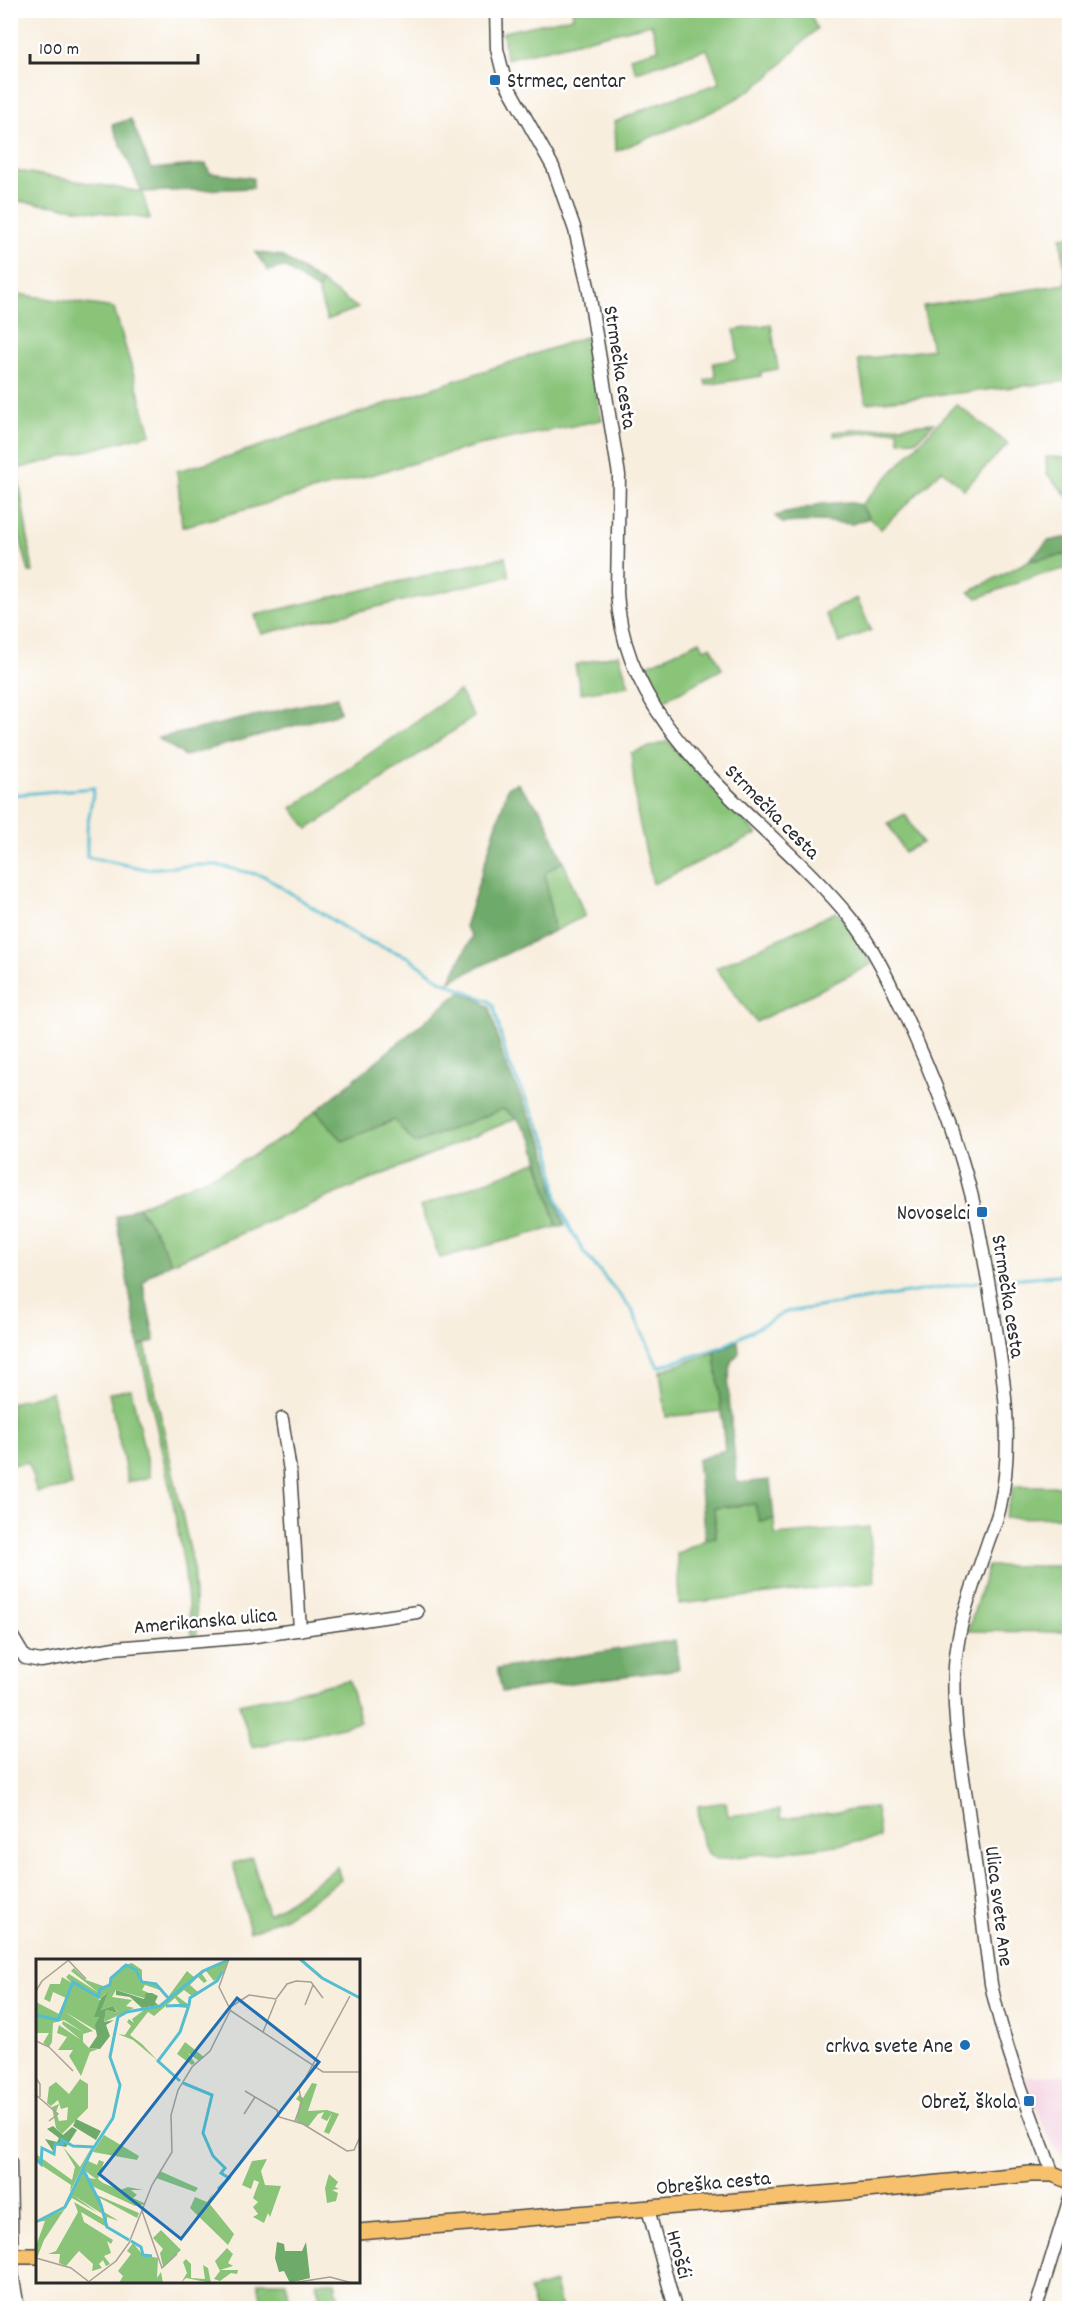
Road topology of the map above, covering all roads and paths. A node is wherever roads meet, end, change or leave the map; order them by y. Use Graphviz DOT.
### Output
graph roads {
  1 [pos="496,10"];
  2 [pos="282,1419"];
  3 [pos="417,1612"];
  4 [pos="300,1630"];
  5 [pos="10,1633"];
  6 [pos="958,1635"];
  7 [pos="10,2162"];
  8 [pos="1053,2174"];
  9 [pos="1070,2181"];
  10 [pos="1070,2198"];
  11 [pos="648,2209"];
  12 [pos="360,2232"];
  13 [pos="11,2256"];
  14 [pos="36,2256"];
  15 [pos="18,2308"];
  16 [pos="675,2308"];
  17 [pos="1036,2308"];
  1 -- 6 [label="street, Strmečka cesta"];
  2 -- 4 [label="street"];
  3 -- 4 [label="street, Amerikanska ulica"];
  4 -- 5 [label="street, Amerikanska ulica"];
  6 -- 8 [label="street, Ulica svete Ane"];
  7 -- 13 [label="street"];
  8 -- 9 [label="main road, Obreška cesta"];
  8 -- 11 [label="main road, Obreška cesta"];
  10 -- 17 [label="street"];
  11 -- 12 [label="main road, Obreška cesta"];
  11 -- 16 [label="street, Hrošći"];
  13 -- 14 [label="main road"];
  13 -- 15 [label="street"];
}
